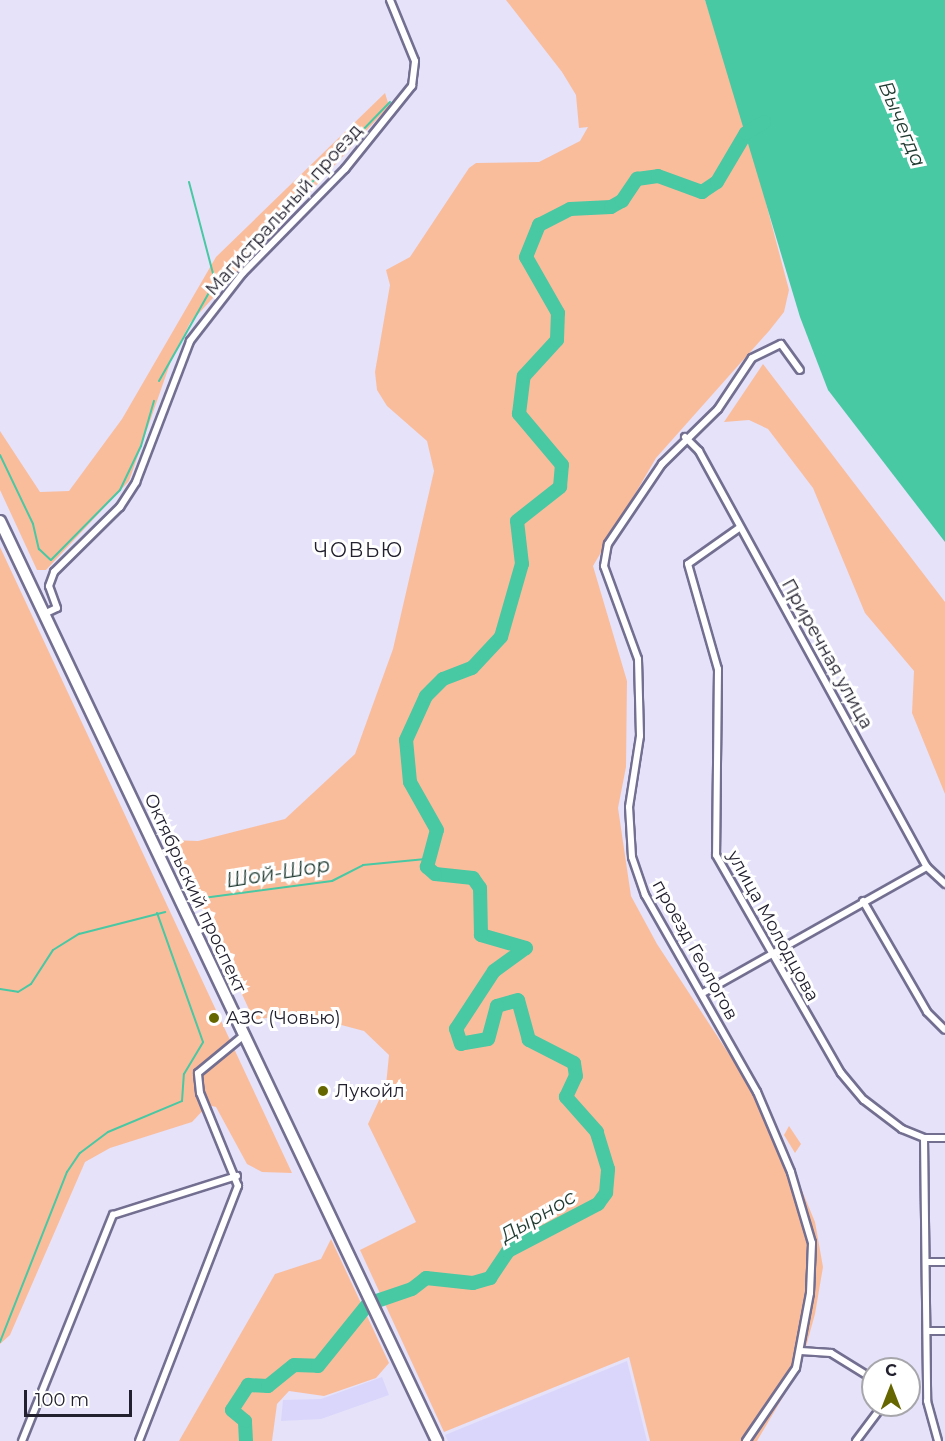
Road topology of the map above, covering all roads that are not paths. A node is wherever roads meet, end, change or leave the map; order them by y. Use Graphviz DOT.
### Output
graph roads {
  1 [pos="390,0"];
  2 [pos="800,370"];
  3 [pos="685,437"];
  4 [pos="0,521"];
  5 [pos="740,528"];
  6 [pos="44,614"];
  7 [pos="927,867"];
  8 [pos="945,884"];
  9 [pos="863,901"];
  10 [pos="770,952"];
  11 [pos="704,993"];
  12 [pos="945,1030"];
  13 [pos="243,1036"];
  14 [pos="924,1138"];
  15 [pos="945,1138"];
  16 [pos="237,1176"];
  17 [pos="926,1262"];
  18 [pos="945,1262"];
  19 [pos="927,1331"];
  20 [pos="945,1331"];
  21 [pos="801,1352"];
  22 [pos="861,1372"];
  23 [pos="874,1417"];
  24 [pos="22,1441"];
  25 [pos="139,1441"];
  26 [pos="437,1441"];
  27 [pos="746,1441"];
  28 [pos="856,1441"];
  29 [pos="938,1441"];
  1 -- 6 [label="street, Магистральный проезд"];
  2 -- 3 [label="street, проезд Геологов"];
  3 -- 5 [label="street, Приречная улица"];
  3 -- 11 [label="street, проезд Геологов"];
  4 -- 6 [label="main road, Октябрьский проспект"];
  5 -- 7 [label="street, Приречная улица"];
  5 -- 10 [label="street, улица Молодцова"];
  6 -- 13 [label="main road, Октябрьский проспект"];
  7 -- 8 [label="street, Приречная улица"];
  7 -- 9 [label="street"];
  9 -- 10 [label="street"];
  9 -- 12 [label="street"];
  10 -- 11 [label="street"];
  10 -- 14 [label="street, улица Молодцова"];
  11 -- 21 [label="street, проезд Геологов"];
  13 -- 16 [label="street"];
  13 -- 26 [label="main road, Октябрьский проспект"];
  14 -- 15 [label="street"];
  14 -- 17 [label="street"];
  16 -- 24 [label="street"];
  16 -- 25 [label="street"];
  17 -- 18 [label="street"];
  17 -- 19 [label="street"];
  19 -- 20 [label="street"];
  19 -- 29 [label="street"];
  21 -- 22 [label="street"];
  21 -- 27 [label="street, проезд Геологов"];
  23 -- 28 [label="street"];
}
